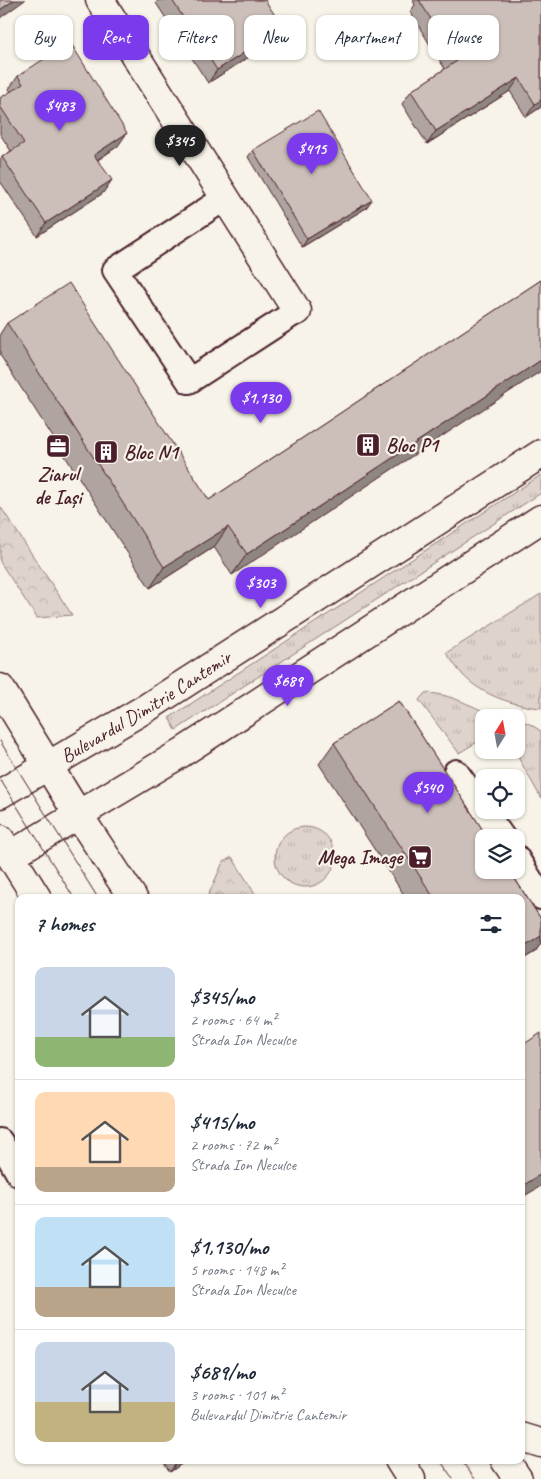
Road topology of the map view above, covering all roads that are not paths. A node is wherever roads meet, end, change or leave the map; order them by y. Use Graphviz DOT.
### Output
graph roads {
  1 [pos="100,0"];
  2 [pos="225,198"];
  3 [pos="297,311"];
  4 [pos="541,454"];
  5 [pos="541,519"];
  6 [pos="0,688"];
  7 [pos="49,765"];
  8 [pos="456,772"];
  9 [pos="0,794"];
  10 [pos="79,816"];
  11 [pos="497,829"];
  12 [pos="6,847"];
  13 [pos="525,871"];
  14 [pos="35,894"];
  15 [pos="130,894"];
  16 [pos="541,897"];
  17 [pos="0,1141"];
  18 [pos="15,1167"];
  19 [pos="525,1438"];
  20 [pos="541,1443"];
  21 [pos="402,1464"];
  22 [pos="508,1464"];
  23 [pos="411,1479"];
  24 [pos="518,1479"];
  1 -- 2 [label="main road"];
  2 -- 3 [label="main road"];
  2 -- 3 [label="lane"];
  4 -- 7 [label="main road, Bulevardul Dimitrie Cantemir"];
  5 -- 10 [label="main road"];
  6 -- 7 [label="main road"];
  7 -- 9 [label="main road, Bulevardul Dimitrie Cantemir"];
  7 -- 10 [label="main road"];
  8 -- 11 [label="lane"];
  10 -- 12 [label="main road"];
  10 -- 15 [label="main road"];
  12 -- 14 [label="main road"];
  13 -- 16 [label="lane"];
  17 -- 18 [label="lane"];
  19 -- 20 [label="main road"];
  21 -- 23 [label="main road"];
  22 -- 24 [label="main road"];
}
